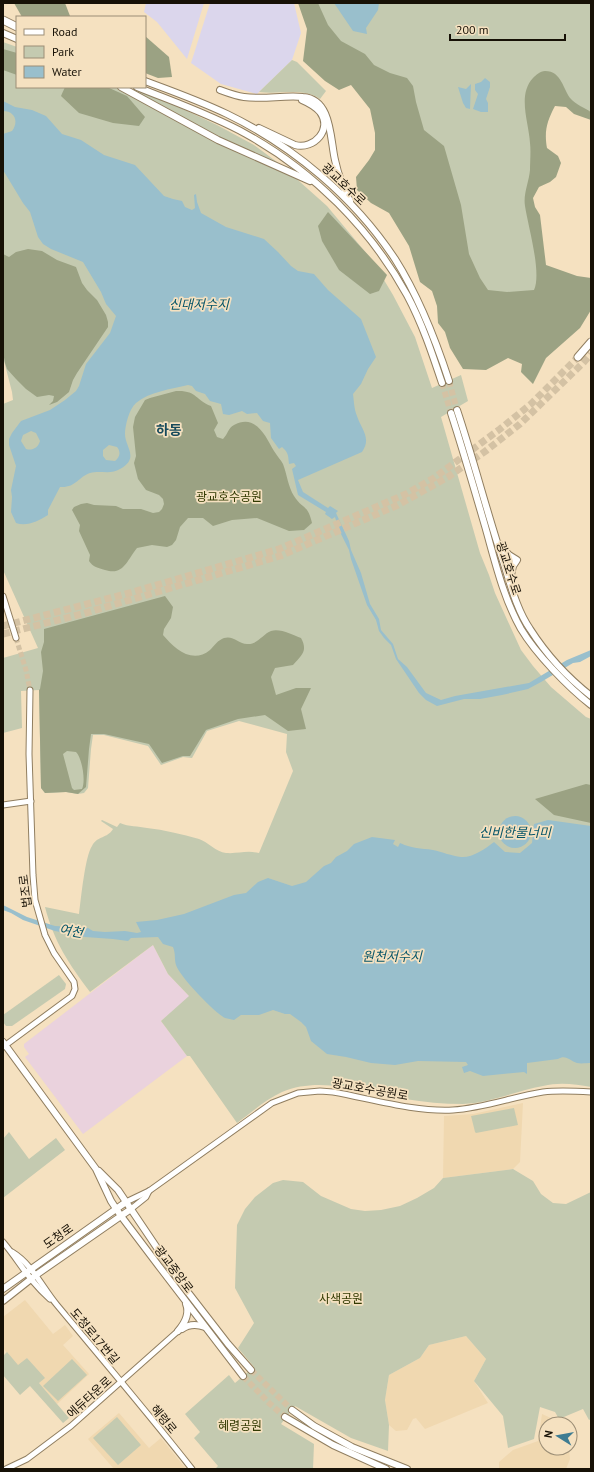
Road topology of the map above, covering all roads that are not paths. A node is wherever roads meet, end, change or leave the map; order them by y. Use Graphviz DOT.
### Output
graph roads {
  1 [pos="3,20"];
  2 [pos="3,24"];
  3 [pos="16,27"];
  4 [pos="16,28"];
  5 [pos="3,33"];
  6 [pos="16,39"];
  7 [pos="146,81"];
  8 [pos="123,88"];
  9 [pos="140,88"];
  10 [pos="220,90"];
  11 [pos="294,97"];
  12 [pos="250,127"];
  13 [pos="319,185"];
  14 [pos="352,206"];
  15 [pos="591,342"];
  16 [pos="578,357"];
  17 [pos="458,410"];
  18 [pos="451,413"];
  19 [pos="496,540"];
  20 [pos="510,582"];
  21 [pos="3,596"];
  22 [pos="16,638"];
  23 [pos="549,660"];
  24 [pos="568,680"];
  25 [pos="30,690"];
  26 [pos="591,696"];
  27 [pos="591,705"];
  28 [pos="31,802"];
  29 [pos="3,805"];
  30 [pos="4,1045"];
  31 [pos="591,1092"];
  32 [pos="96,1169"];
  33 [pos="149,1191"];
  34 [pos="126,1202"];
  35 [pos="116,1209"];
  36 [pos="131,1210"];
  37 [pos="121,1216"];
  38 [pos="3,1242"];
  39 [pos="28,1271"];
  40 [pos="33,1277"];
  41 [pos="3,1289"];
  42 [pos="3,1301"];
  43 [pos="186,1302"];
  44 [pos="206,1328"];
  45 [pos="178,1331"];
  46 [pos="250,1370"];
  47 [pos="243,1376"];
  48 [pos="121,1382"];
  49 [pos="292,1410"];
  50 [pos="285,1417"];
  51 [pos="6,1469"];
  52 [pos="192,1469"];
  53 [pos="386,1469"];
  54 [pos="407,1469"];
  1 -- 3 [label="highway"];
  2 -- 4 [label="main road"];
  5 -- 6 [label="main road"];
  7 -- 12 [label="main road, 광교호수로"];
  8 -- 13 [label="main road"];
  9 -- 13 [label="main road, 광교호수로"];
  10 -- 11 [label="main road"];
  11 -- 12 [label="main road"];
  11 -- 14 [label="main road"];
  12 -- 14 [label="main road, 광교호수로"];
  13 -- 14 [label="main road, 광교호수로"];
  15 -- 16 [label="highway"];
  17 -- 19 [label="main road, 광교호수로"];
  18 -- 23 [label="main road, 광교호수로"];
  19 -- 20 [label="main road, 광교호수로"];
  19 -- 20 [label="main road"];
  20 -- 23 [label="main road, 광교호수로"];
  21 -- 22 [label="street"];
  23 -- 24 [label="main road, 광교호수로"];
  24 -- 26 [label="main road, 광교호수로"];
  24 -- 27 [label="main road, 광교호수로"];
  25 -- 28 [label="street, 법조로"];
  28 -- 29 [label="street"];
  28 -- 30 [label="street, 법조로"];
  30 -- 32 [label="main road, 광교중앙로"];
  31 -- 33 [label="street, 광교호수공원로"];
  32 -- 34 [label="main road, 광교중앙로"];
  32 -- 35 [label="main road, 광교중앙로"];
  33 -- 34 [label="street, 광교호수공원로"];
  33 -- 36 [label="street, 광교호수공원로"];
  34 -- 35 [label="main road, 도청로"];
  34 -- 36 [label="main road, 광교중앙로"];
  35 -- 37 [label="main road, 광교중앙로"];
  35 -- 39 [label="main road, 도청로"];
  36 -- 37 [label="main road"];
  36 -- 46 [label="main road, 광교중앙로"];
  37 -- 40 [label="main road"];
  37 -- 43 [label="main road, 광교중앙로"];
  38 -- 39 [label="street, 도청로17번길"];
  39 -- 40 [label="street, 도청로17번길"];
  39 -- 41 [label="main road, 도청로"];
  40 -- 42 [label="main road"];
  40 -- 48 [label="street, 도청로17번길"];
  43 -- 44 [label="main road, 광교중앙로"];
  43 -- 45 [label="main road"];
  44 -- 45 [label="main road"];
  44 -- 47 [label="main road, 광교중앙로"];
  45 -- 48 [label="street, 에듀타운로"];
  48 -- 51 [label="street, 에듀타운로"];
  48 -- 52 [label="street, 혜령로"];
  49 -- 54 [label="main road"];
  50 -- 53 [label="main road"];
}
